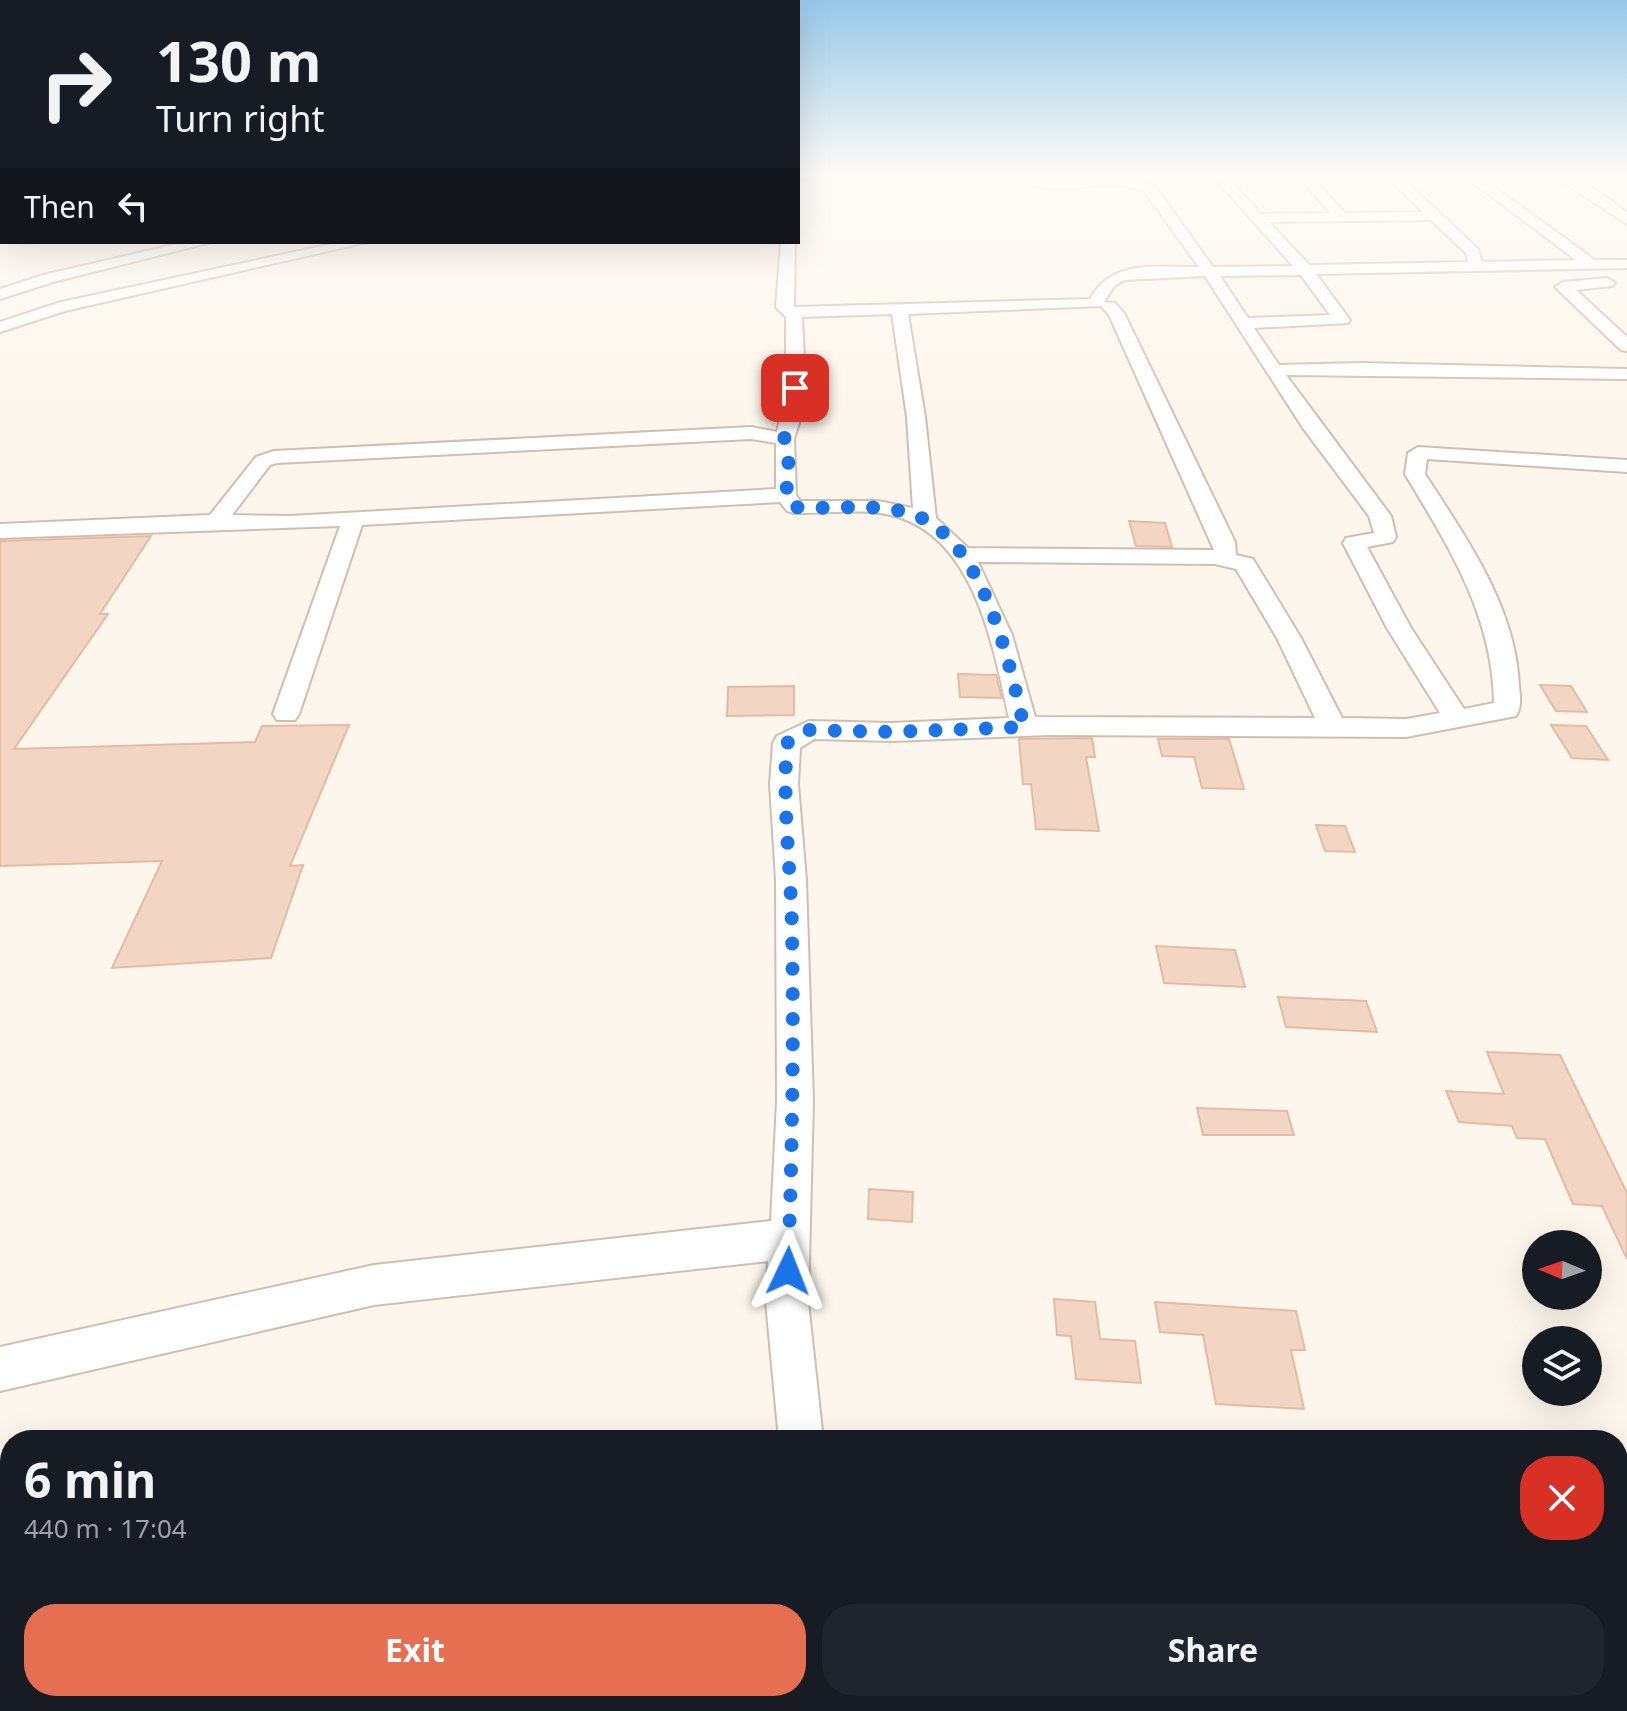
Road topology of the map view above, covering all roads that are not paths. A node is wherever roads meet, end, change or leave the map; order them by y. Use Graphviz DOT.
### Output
graph roads {
  1 [pos="145,256"];
  2 [pos="294,256"];
  3 [pos="787,256"];
  4 [pos="1200,256"];
  5 [pos="1291,256"];
  6 [pos="1474,256"];
  7 [pos="1579,256"];
  8 [pos="1627,264"];
  9 [pos="1592,265"];
  10 [pos="1476,268"];
  11 [pos="1211,271"];
  12 [pos="1307,272"];
  13 [pos="1627,284"];
  14 [pos="0,294"];
  15 [pos="1109,306"];
  16 [pos="899,308"];
  17 [pos="791,312"];
  18 [pos="0,314"];
  19 [pos="29,317"];
  20 [pos="1245,323"];
  21 [pos="0,327"];
  22 [pos="1627,346"];
  23 [pos="1275,370"];
  24 [pos="1627,374"];
  25 [pos="784,439"];
  26 [pos="1627,466"];
  27 [pos="786,495"];
  28 [pos="353,518"];
  29 [pos="925,519"];
  30 [pos="216,521"];
  31 [pos="0,531"];
  32 [pos="962,555"];
  33 [pos="1215,557"];
  34 [pos="286,714"];
  35 [pos="1458,720"];
  36 [pos="1024,727"];
  37 [pos="1333,727"];
  38 [pos="789,1239"];
  39 [pos="0,1369"];
  40 [pos="800,1430"];
  1 -- 14 [label="street"];
  2 -- 19 [label="street"];
  3 -- 17 [label="street"];
  4 -- 11 [label="street"];
  5 -- 12 [label="street"];
  6 -- 10 [label="street"];
  7 -- 9 [label="street"];
  8 -- 9 [label="street"];
  9 -- 10 [label="street"];
  10 -- 12 [label="street"];
  11 -- 12 [label="street"];
  11 -- 16 [label="street"];
  11 -- 20 [label="street"];
  12 -- 20 [label="street"];
  13 -- 22 [label="street"];
  15 -- 33 [label="street"];
  16 -- 17 [label="street"];
  16 -- 29 [label="street"];
  17 -- 25 [label="street"];
  18 -- 19 [label="street"];
  19 -- 21 [label="street"];
  20 -- 23 [label="street"];
  23 -- 24 [label="street"];
  23 -- 35 [label="street"];
  25 -- 27 [label="street"];
  25 -- 30 [label="street"];
  26 -- 35 [label="street"];
  27 -- 28 [label="street"];
  27 -- 29 [label="street"];
  28 -- 30 [label="street"];
  28 -- 34 [label="street"];
  29 -- 32 [label="street"];
  30 -- 31 [label="street"];
  32 -- 33 [label="street"];
  32 -- 36 [label="street"];
  33 -- 37 [label="street"];
  35 -- 37 [label="street"];
  36 -- 37 [label="street"];
  36 -- 38 [label="street"];
  38 -- 39 [label="street"];
  38 -- 40 [label="street"];
}
